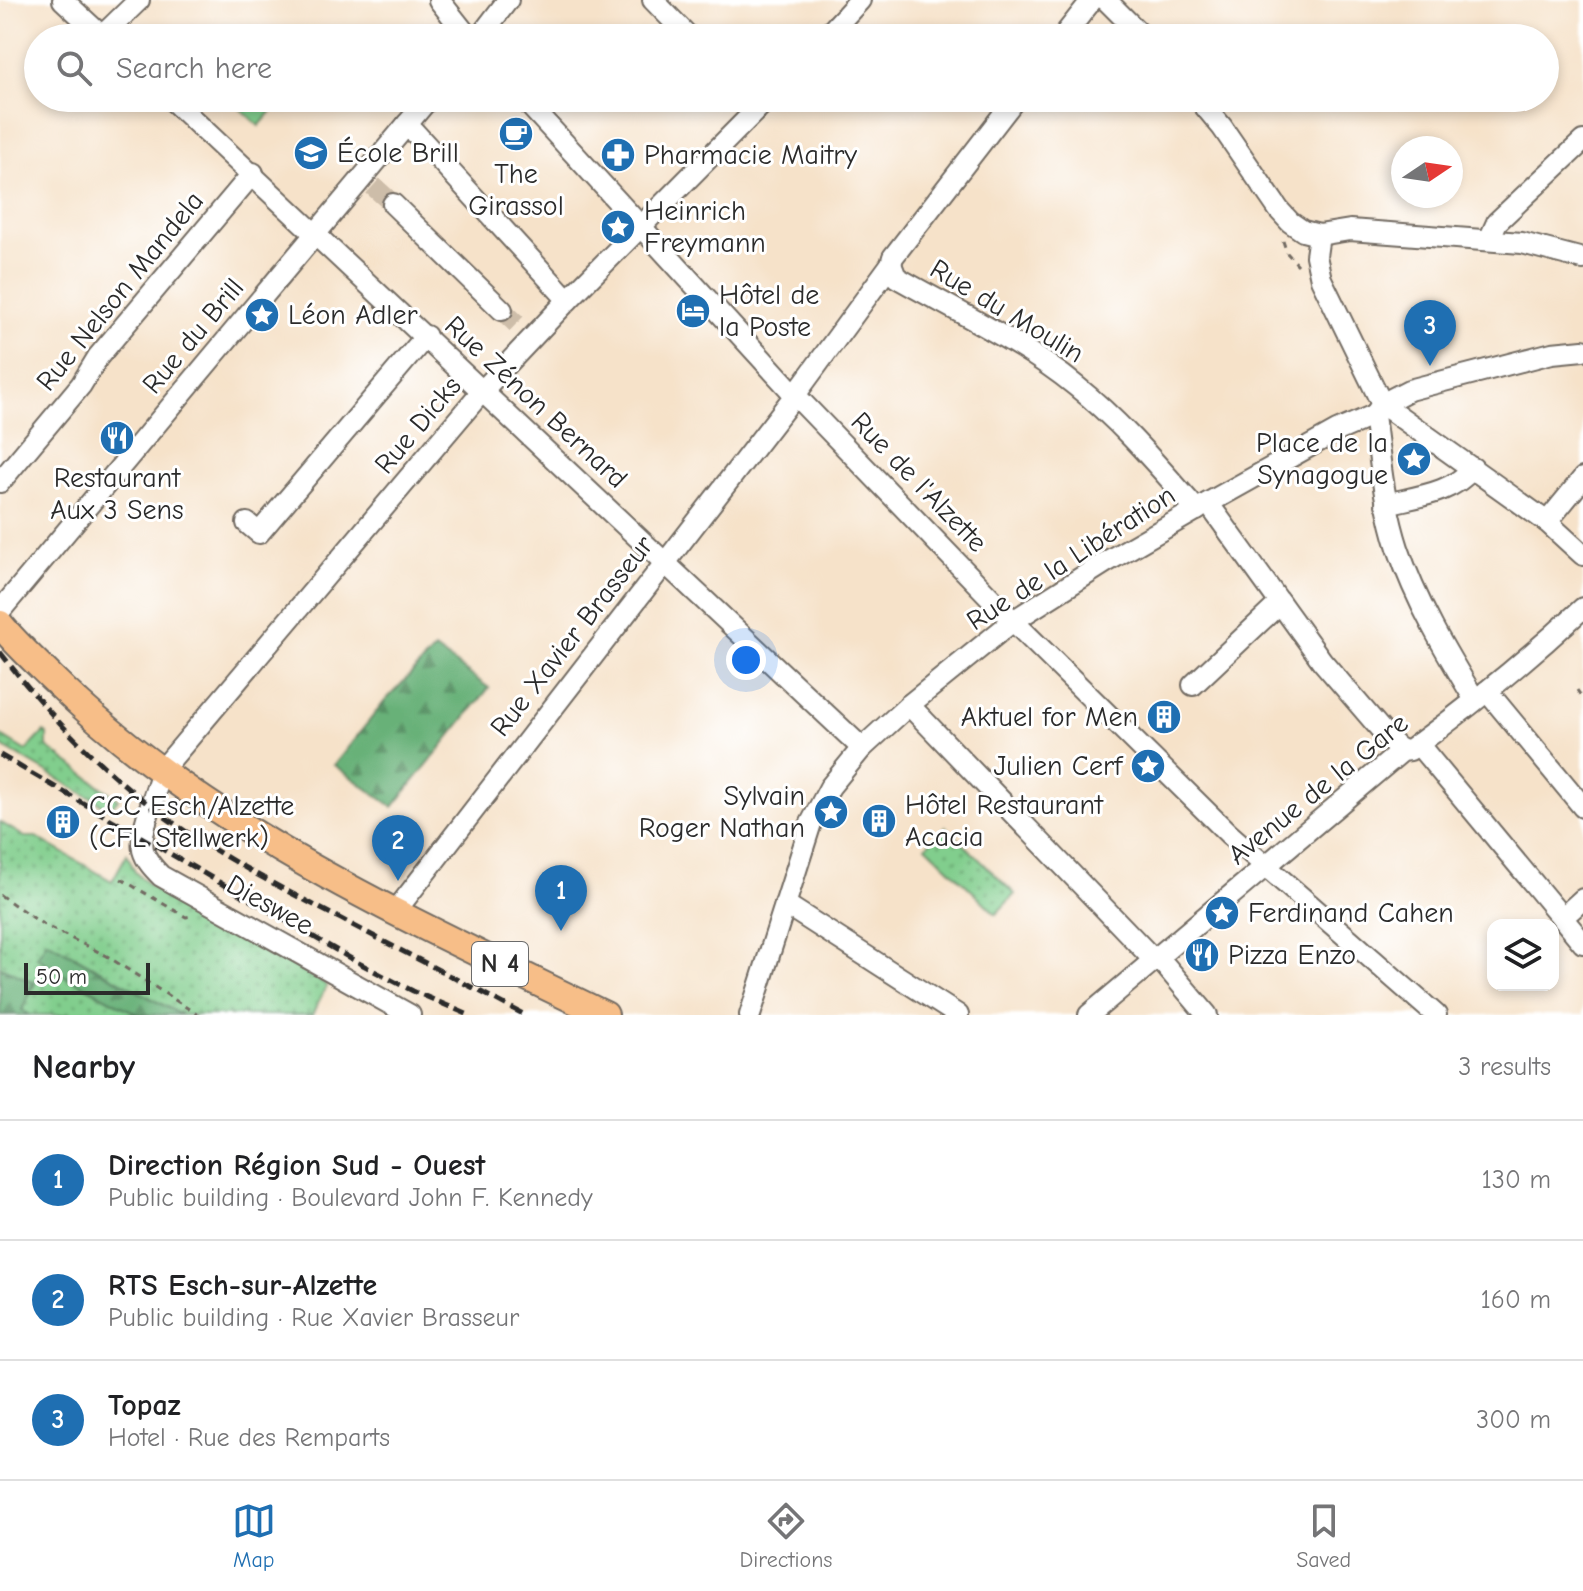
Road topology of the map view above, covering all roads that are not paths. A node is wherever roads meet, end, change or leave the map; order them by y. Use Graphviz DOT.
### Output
graph roads {
  1 [pos="63,0"];
  2 [pos="139,0"];
  3 [pos="439,0"];
  4 [pos="508,0"];
  5 [pos="653,0"];
  6 [pos="860,0"];
  7 [pos="1092,0"];
  8 [pos="1106,0"];
  9 [pos="89,24"];
  10 [pos="116,24"];
  11 [pos="458,24"];
  12 [pos="490,24"];
  13 [pos="676,24"];
  14 [pos="838,24"];
  15 [pos="1073,24"];
  16 [pos="1130,24"];
  17 [pos="185,112"];
  18 [pos="417,112"];
  19 [pos="536,112"];
  20 [pos="749,112"];
  21 [pos="1005,112"];
  22 [pos="1210,112"];
  23 [pos="407,124"];
  24 [pos="1583,141"];
  25 [pos="253,173"];
  26 [pos="393,204"];
  27 [pos="640,227"];
  28 [pos="316,233"];
  29 [pos="1319,235"];
  30 [pos="1489,240"];
  31 [pos="1583,259"];
  32 [pos="891,264"];
  33 [pos="568,300"];
  34 [pos="502,310"];
  35 [pos="426,336"];
  36 [pos="1583,350"];
  37 [pos="483,390"];
  38 [pos="795,395"];
  39 [pos="1378,410"];
  40 [pos="1473,468"];
  41 [pos="1583,478"];
  42 [pos="0,482"];
  43 [pos="1386,504"];
  44 [pos="1202,506"];
  45 [pos="1547,522"];
  46 [pos="247,523"];
  47 [pos="1583,555"];
  48 [pos="665,562"];
  49 [pos="1280,603"];
  50 [pos="1583,608"];
  51 [pos="0,611"];
  52 [pos="1013,621"];
  53 [pos="0,624"];
  54 [pos="1193,685"];
  55 [pos="1481,696"];
  56 [pos="909,705"];
  57 [pos="862,748"];
  58 [pos="1410,748"];
  59 [pos="162,770"];
  60 [pos="1583,807"];
  61 [pos="1265,866"];
  62 [pos="1583,899"];
  63 [pos="785,904"];
  64 [pos="395,912"];
  65 [pos="1562,918"];
  66 [pos="1583,943"];
  67 [pos="1156,959"];
  68 [pos="410,1015"];
  69 [pos="605,1015"];
  70 [pos="750,1015"];
  71 [pos="958,1015"];
  72 [pos="1089,1015"];
  73 [pos="1207,1015"];
  74 [pos="1436,1015"];
  1 -- 9 [label="street"];
  2 -- 10 [label="street"];
  3 -- 11 [label="street"];
  4 -- 12 [label="street"];
  5 -- 13 [label="street"];
  6 -- 14 [label="street"];
  7 -- 15 [label="street"];
  8 -- 16 [label="street"];
  17 -- 25 [label="street, Rue Zénon Bernard"];
  18 -- 23 [label="street, Rue du Brill"];
  19 -- 27 [label="street, Rue de l'Alzette"];
  20 -- 27 [label="street, Rue Dicks"];
  21 -- 32 [label="street, Rue Xavier Brasseur"];
  22 -- 29 [label="street"];
  23 -- 28 [label="street, Rue du Brill"];
  23 -- 33 [label="street"];
  24 -- 30 [label="street"];
  25 -- 28 [label="street, Rue Zénon Bernard"];
  25 -- 42 [label="street, Rue Nelson Mandela"];
  26 -- 34 [label="street"];
  27 -- 33 [label="street, Rue Dicks"];
  27 -- 38 [label="street, Rue de l'Alzette"];
  28 -- 35 [label="street, Rue Zénon Bernard"];
  28 -- 51 [label="street, Rue du Brill"];
  29 -- 30 [label="street"];
  29 -- 39 [label="street"];
  30 -- 31 [label="street"];
  32 -- 38 [label="street, Rue Xavier Brasseur"];
  32 -- 44 [label="street, Rue du Moulin"];
  33 -- 37 [label="street, Rue Dicks"];
  35 -- 37 [label="street, Rue Zénon Bernard"];
  35 -- 46 [label="street"];
  36 -- 39 [label="street, Rue de la Libération"];
  37 -- 48 [label="street, Rue Zénon Bernard"];
  37 -- 59 [label="street, Rue Dicks"];
  38 -- 48 [label="street, Rue Xavier Brasseur"];
  38 -- 52 [label="street, Rue de l'Alzette"];
  39 -- 40 [label="street"];
  39 -- 43 [label="street"];
  39 -- 44 [label="street, Rue de la Libération"];
  40 -- 43 [label="street"];
  40 -- 45 [label="street"];
  41 -- 45 [label="street"];
  43 -- 55 [label="street"];
  44 -- 49 [label="street, Rue du Moulin"];
  44 -- 52 [label="street, Rue de la Libération"];
  45 -- 47 [label="street"];
  48 -- 57 [label="street, Rue Zénon Bernard"];
  48 -- 64 [label="street, Rue Xavier Brasseur"];
  49 -- 54 [label="street"];
  49 -- 58 [label="street, Rue du Moulin"];
  50 -- 55 [label="street, Avenue de la Gare"];
  52 -- 56 [label="street, Rue de la Libération"];
  52 -- 61 [label="street, Rue de l'Alzette"];
  53 -- 59 [label="main road, N 4"];
  55 -- 58 [label="street, Avenue de la Gare"];
  55 -- 60 [label="street"];
  56 -- 57 [label="street, Rue de la Libération"];
  56 -- 67 [label="street"];
  57 -- 63 [label="street, Rue de la Libération"];
  58 -- 61 [label="street, Avenue de la Gare"];
  58 -- 65 [label="street, Rue du Moulin"];
  59 -- 64 [label="main road, N 4"];
  59 -- 68 [label="street, Dieswee"];
  61 -- 67 [label="street, Avenue de la Gare"];
  61 -- 74 [label="street, Rue de l'Alzette"];
  62 -- 65 [label="street"];
  63 -- 70 [label="street, Rue de la Libération"];
  63 -- 71 [label="street"];
  64 -- 69 [label="main road, N 4"];
  65 -- 66 [label="street, Rue du Moulin"];
  67 -- 72 [label="street, Avenue de la Gare"];
  67 -- 73 [label="street"];
}
